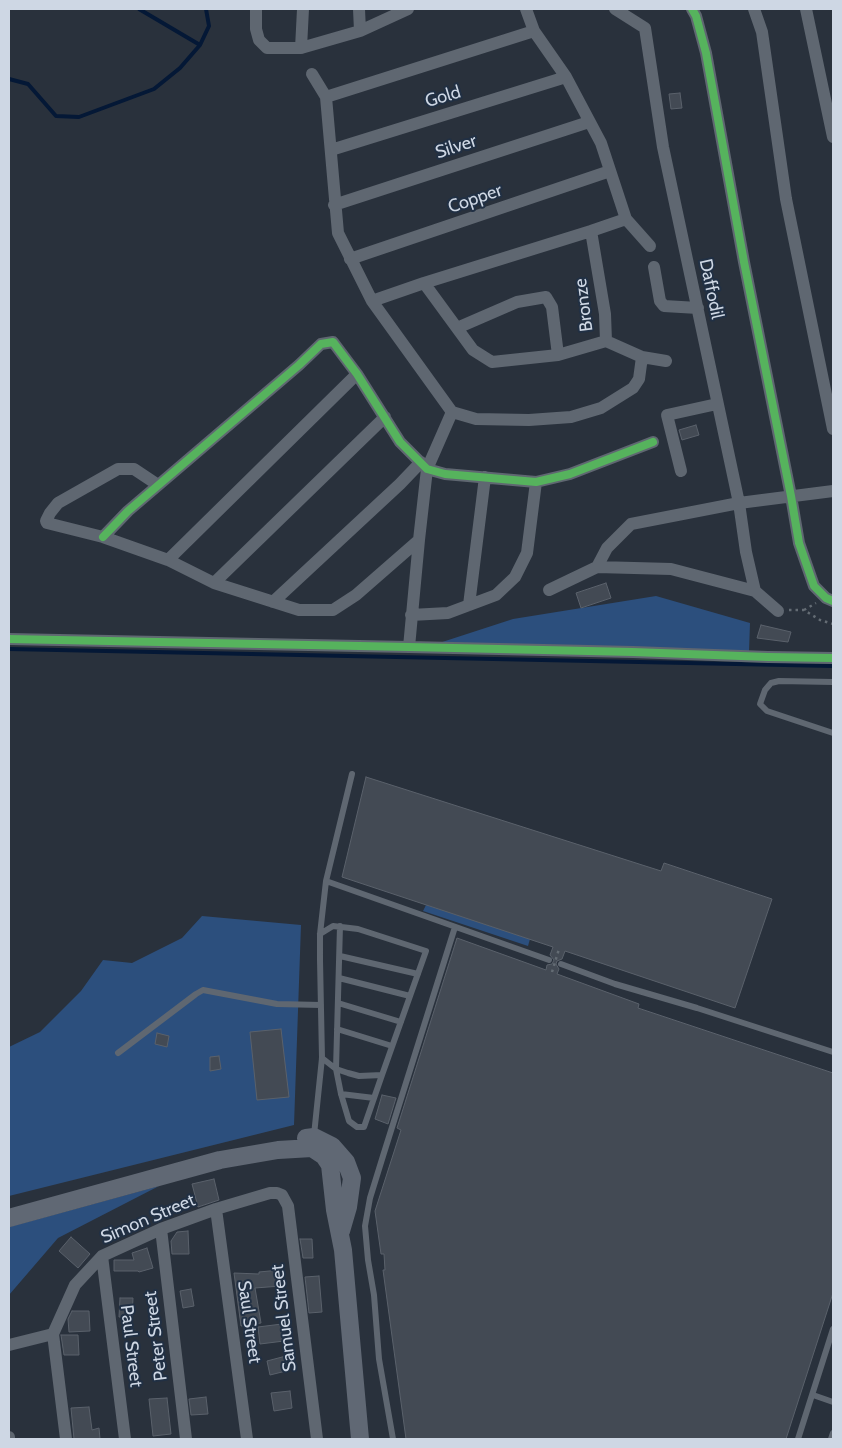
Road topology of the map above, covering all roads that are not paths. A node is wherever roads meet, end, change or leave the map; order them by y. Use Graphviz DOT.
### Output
graph roads {
  1 [pos="256,9"];
  2 [pos="303,9"];
  3 [pos="359,9"];
  4 [pos="404,9"];
  5 [pos="526,9"];
  6 [pos="615,9"];
  7 [pos="692,9"];
  8 [pos="754,9"];
  9 [pos="806,9"];
  10 [pos="360,31"];
  11 [pos="534,31"];
  12 [pos="301,48"];
  13 [pos="312,74"];
  14 [pos="566,77"];
  15 [pos="326,96"];
  16 [pos="590,122"];
  17 [pos="833,137"];
  18 [pos="331,150"];
  19 [pos="610,171"];
  20 [pos="334,205"];
  21 [pos="626,219"];
  22 [pos="591,231"];
  23 [pos="650,246"];
  24 [pos="350,259"];
  25 [pos="654,267"];
  26 [pos="424,283"];
  27 [pos="372,301"];
  28 [pos="698,308"];
  29 [pos="457,328"];
  30 [pos="606,341"];
  31 [pos="558,355"];
  32 [pos="642,357"];
  33 [pos="666,360"];
  34 [pos="357,374"];
  35 [pos="717,404"];
  36 [pos="452,412"];
  37 [pos="385,417"];
  38 [pos="833,429"];
  39 [pos="652,442"];
  40 [pos="424,466"];
  41 [pos="681,471"];
  42 [pos="485,477"];
  43 [pos="536,482"];
  44 [pos="158,485"];
  45 [pos="833,491"];
  46 [pos="791,496"];
  47 [pos="738,502"];
  48 [pos="103,537"];
  49 [pos="418,540"];
  50 [pos="168,560"];
  51 [pos="597,567"];
  52 [pos="214,583"];
  53 [pos="549,590"];
  54 [pos="755,592"];
  55 [pos="833,601"];
  56 [pos="273,602"];
  57 [pos="469,605"];
  58 [pos="778,611"];
  59 [pos="411,615"];
  60 [pos="9,639"];
  61 [pos="409,646"];
  62 [pos="833,658"];
  63 [pos="833,682"];
  64 [pos="833,733"];
  65 [pos="352,774"];
  66 [pos="326,881"];
  67 [pos="340,926"];
  68 [pos="455,927"];
  69 [pos="320,934"];
  70 [pos="340,956"];
  71 [pos="549,960"];
  72 [pos="560,964"];
  73 [pos="418,974"];
  74 [pos="339,978"];
  75 [pos="410,996"];
  76 [pos="338,1003"];
  77 [pos="321,1005"];
  78 [pos="401,1022"];
  79 [pos="337,1029"];
  80 [pos="392,1046"];
  81 [pos="833,1052"];
  82 [pos="118,1053"];
  83 [pos="322,1058"];
  84 [pos="336,1069"];
  85 [pos="382,1075"];
  86 [pos="341,1094"];
  87 [pos="374,1098"];
  88 [pos="313,1142"];
  89 [pos="81,1194"];
  90 [pos="282,1195"];
  91 [pos="216,1209"];
  92 [pos="9,1210"];
  93 [pos="9,1218"];
  94 [pos="161,1229"];
  95 [pos="102,1256"];
  96 [pos="833,1329"];
  97 [pos="53,1334"];
  98 [pos="9,1345"];
  99 [pos="812,1395"];
  100 [pos="833,1402"];
  101 [pos="833,1433"];
  102 [pos="66,1439"];
  103 [pos="125,1439"];
  104 [pos="186,1439"];
  105 [pos="247,1439"];
  106 [pos="317,1439"];
  107 [pos="360,1439"];
  108 [pos="393,1439"];
  109 [pos="798,1439"];
  110 [pos="831,1439"];
  1 -- 12 [label="street"];
  2 -- 12 [label="street"];
  3 -- 10 [label="street"];
  4 -- 10 [label="street"];
  5 -- 11 [label="street"];
  6 -- 28 [label="street, Daffodil"];
  7 -- 46 [label="street"];
  8 -- 38 [label="street"];
  9 -- 17 [label="street"];
  10 -- 12 [label="street"];
  11 -- 14 [label="street"];
  11 -- 15 [label="street"];
  13 -- 15 [label="street"];
  14 -- 16 [label="street"];
  14 -- 18 [label="street, Gold"];
  15 -- 18 [label="street"];
  16 -- 19 [label="street"];
  16 -- 20 [label="street, Silver"];
  18 -- 20 [label="street"];
  19 -- 21 [label="street"];
  19 -- 24 [label="street, Copper"];
  20 -- 24 [label="street"];
  21 -- 22 [label="street"];
  21 -- 23 [label="street"];
  22 -- 26 [label="street"];
  22 -- 30 [label="street, Bronze"];
  24 -- 27 [label="street"];
  25 -- 28 [label="street"];
  26 -- 27 [label="street"];
  26 -- 29 [label="street"];
  27 -- 36 [label="street"];
  28 -- 35 [label="street, Daffodil"];
  29 -- 31 [label="street"];
  29 -- 31 [label="street"];
  30 -- 31 [label="street"];
  30 -- 32 [label="street, Bronze"];
  32 -- 33 [label="street, Bronze"];
  32 -- 36 [label="street"];
  34 -- 37 [label="street"];
  34 -- 44 [label="street"];
  34 -- 50 [label="street"];
  35 -- 41 [label="street"];
  35 -- 47 [label="street, Daffodil"];
  36 -- 40 [label="street"];
  37 -- 40 [label="street"];
  37 -- 52 [label="street"];
  39 -- 43 [label="street"];
  40 -- 42 [label="street"];
  40 -- 49 [label="street"];
  40 -- 56 [label="street"];
  42 -- 43 [label="street"];
  42 -- 57 [label="street"];
  43 -- 57 [label="street"];
  44 -- 48 [label="street"];
  44 -- 48 [label="street"];
  45 -- 46 [label="street"];
  46 -- 47 [label="street"];
  46 -- 55 [label="street"];
  47 -- 51 [label="street"];
  47 -- 54 [label="street, Daffodil"];
  48 -- 50 [label="street"];
  49 -- 56 [label="street"];
  49 -- 59 [label="street"];
  50 -- 52 [label="street"];
  51 -- 53 [label="street"];
  51 -- 54 [label="street"];
  52 -- 56 [label="street"];
  54 -- 58 [label="street"];
  57 -- 59 [label="street"];
  59 -- 61 [label="street"];
  60 -- 61 [label="street"];
  61 -- 62 [label="street"];
  63 -- 64 [label="lane"];
  65 -- 66 [label="lane"];
  66 -- 68 [label="lane"];
  66 -- 69 [label="lane"];
  67 -- 69 [label="lane"];
  67 -- 70 [label="lane"];
  67 -- 73 [label="lane"];
  68 -- 71 [label="lane"];
  68 -- 108 [label="lane"];
  69 -- 77 [label="lane"];
  70 -- 73 [label="lane"];
  70 -- 74 [label="lane"];
  72 -- 81 [label="lane"];
  73 -- 75 [label="lane"];
  74 -- 75 [label="lane"];
  74 -- 76 [label="lane"];
  75 -- 78 [label="lane"];
  76 -- 78 [label="lane"];
  76 -- 79 [label="lane"];
  77 -- 82 [label="lane"];
  77 -- 83 [label="lane"];
  78 -- 80 [label="lane"];
  79 -- 80 [label="lane"];
  79 -- 84 [label="lane"];
  80 -- 85 [label="lane"];
  83 -- 84 [label="lane"];
  83 -- 88 [label="lane"];
  84 -- 85 [label="lane"];
  84 -- 86 [label="lane"];
  85 -- 87 [label="lane"];
  86 -- 87 [label="lane"];
  86 -- 87 [label="lane"];
  88 -- 89 [label="main road"];
  88 -- 107 [label="main road"];
  89 -- 92 [label="main road"];
  89 -- 93 [label="main road"];
  90 -- 91 [label="street, Simon Street"];
  90 -- 106 [label="street, Samuel Street"];
  91 -- 94 [label="street, Simon Street"];
  91 -- 105 [label="street, Saul Street"];
  94 -- 95 [label="street, Simon Street"];
  94 -- 104 [label="street, Peter Street"];
  95 -- 97 [label="street, Simon Street"];
  95 -- 103 [label="street, Paul Street"];
  96 -- 99 [label="lane"];
  97 -- 98 [label="street"];
  97 -- 102 [label="street"];
  99 -- 100 [label="lane"];
  99 -- 109 [label="lane"];
  101 -- 110 [label="lane"];
}
